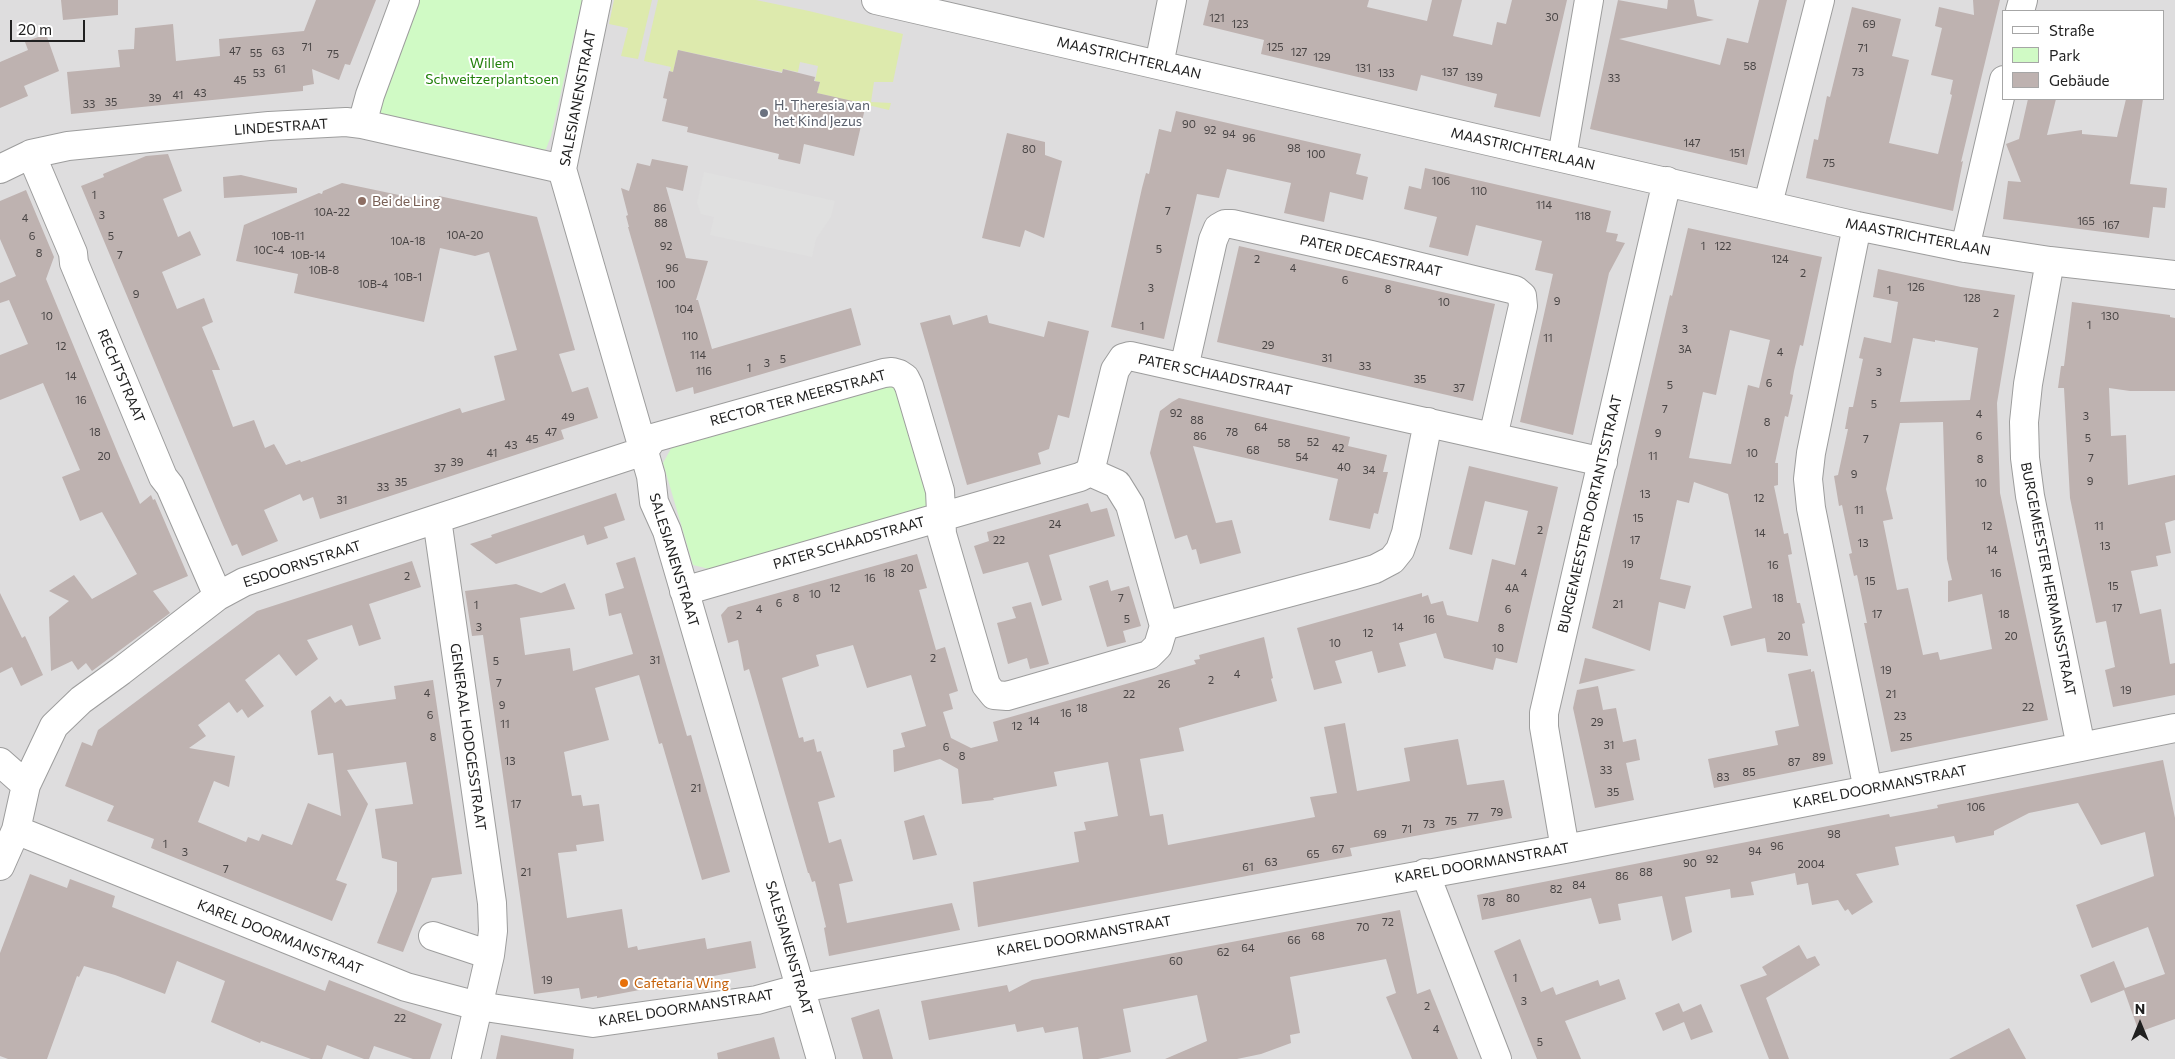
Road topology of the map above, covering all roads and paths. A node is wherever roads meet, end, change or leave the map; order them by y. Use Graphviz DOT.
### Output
graph roads {
  1 [pos="405,0"];
  2 [pos="597,0"];
  3 [pos="876,0"];
  4 [pos="1172,0"];
  5 [pos="1589,0"];
  6 [pos="1820,0"];
  7 [pos="1160,65"];
  8 [pos="2002,89"];
  9 [pos="362,124"];
  10 [pos="31,154"];
  11 [pos="1562,157"];
  12 [pos="562,168"];
  13 [pos="0,169"];
  14 [pos="1667,181"];
  15 [pos="1768,204"];
  16 [pos="1857,226"];
  17 [pos="1965,248"];
  18 [pos="2050,261"];
  19 [pos="2175,275"];
  20 [pos="1184,368"];
  21 [pos="1428,422"];
  22 [pos="1493,437"];
  23 [pos="644,451"];
  24 [pos="1603,462"];
  25 [pos="1090,472"];
  26 [pos="941,516"];
  27 [pos="437,519"];
  28 [pos="684,591"];
  29 [pos="218,596"];
  30 [pos="1164,626"];
  31 [pos="2175,728"];
  32 [pos="2081,747"];
  33 [pos="0,762"];
  34 [pos="26,784"];
  35 [pos="1868,790"];
  36 [pos="16,830"];
  37 [pos="1565,849"];
  38 [pos="0,866"];
  39 [pos="1425,873"];
  40 [pos="433,936"];
  41 [pos="490,955"];
  42 [pos="801,988"];
  43 [pos="478,1006"];
  44 [pos="466,1059"];
  45 [pos="821,1059"];
  46 [pos="1497,1059"];
  1 -- 9 [label="street"];
  2 -- 12 [label="street, SALESIANENSTRAAT"];
  3 -- 7 [label="street, MAASTRICHTERLAAN"];
  4 -- 7 [label="street"];
  5 -- 11 [label="street"];
  6 -- 15 [label="street"];
  7 -- 11 [label="street, MAASTRICHTERLAAN"];
  8 -- 17 [label="street"];
  9 -- 10 [label="street, LINDESTRAAT"];
  9 -- 12 [label="street, LINDESTRAAT"];
  10 -- 13 [label="street, LINDESTRAAT"];
  10 -- 29 [label="street, RECHTSTRAAT"];
  11 -- 14 [label="street, MAASTRICHTERLAAN"];
  12 -- 23 [label="street, SALESIANENSTRAAT"];
  14 -- 15 [label="street, MAASTRICHTERLAAN"];
  14 -- 24 [label="street, BURGEMEESTER DORTANTSSTRAAT"];
  15 -- 16 [label="street, MAASTRICHTERLAAN"];
  16 -- 17 [label="street, MAASTRICHTERLAAN"];
  16 -- 35 [label="street"];
  17 -- 18 [label="street, MAASTRICHTERLAAN"];
  18 -- 19 [label="street, MAASTRICHTERLAAN"];
  18 -- 32 [label="street, BURGEMEESTER HERMANSSTRAAT"];
  20 -- 21 [label="street, PATER SCHAADSTRAAT"];
  20 -- 22 [label="street, PATER DECAESTRAAT"];
  20 -- 25 [label="street, PATER SCHAADSTRAAT"];
  21 -- 22 [label="street, PATER SCHAADSTRAAT"];
  21 -- 30 [label="street"];
  22 -- 24 [label="street, PATER SCHAADSTRAAT"];
  23 -- 26 [label="street, RECTOR TER MEERSTRAAT"];
  23 -- 27 [label="street, ESDOORNSTRAAT"];
  23 -- 28 [label="street, SALESIANENSTRAAT"];
  24 -- 37 [label="street, BURGEMEESTER DORTANTSSTRAAT"];
  25 -- 26 [label="street, PATER SCHAADSTRAAT"];
  25 -- 30 [label="street"];
  26 -- 28 [label="street, PATER SCHAADSTRAAT"];
  26 -- 30 [label="street"];
  27 -- 29 [label="street, ESDOORNSTRAAT"];
  27 -- 41 [label="street, GENERAAL HODGESSTRAAT"];
  28 -- 42 [label="street, SALESIANENSTRAAT"];
  29 -- 34 [label="street, ESDOORNSTRAAT"];
  31 -- 32 [label="street, KAREL DOORMANSTRAAT"];
  32 -- 35 [label="street, KAREL DOORMANSTRAAT"];
  33 -- 34 [label="street"];
  34 -- 36 [label="street, ESDOORNSTRAAT"];
  35 -- 37 [label="street, KAREL DOORMANSTRAAT"];
  36 -- 38 [label="street, ESDOORNSTRAAT"];
  36 -- 43 [label="street, KAREL DOORMANSTRAAT"];
  37 -- 39 [label="street, KAREL DOORMANSTRAAT"];
  39 -- 42 [label="street, KAREL DOORMANSTRAAT"];
  39 -- 46 [label="street"];
  40 -- 41 [label="street"];
  41 -- 43 [label="street, GENERAAL HODGESSTRAAT"];
  42 -- 43 [label="street, KAREL DOORMANSTRAAT"];
  42 -- 45 [label="street, SALESIANENSTRAAT"];
  43 -- 44 [label="street, GENERAAL HODGESSTRAAT"];
}
